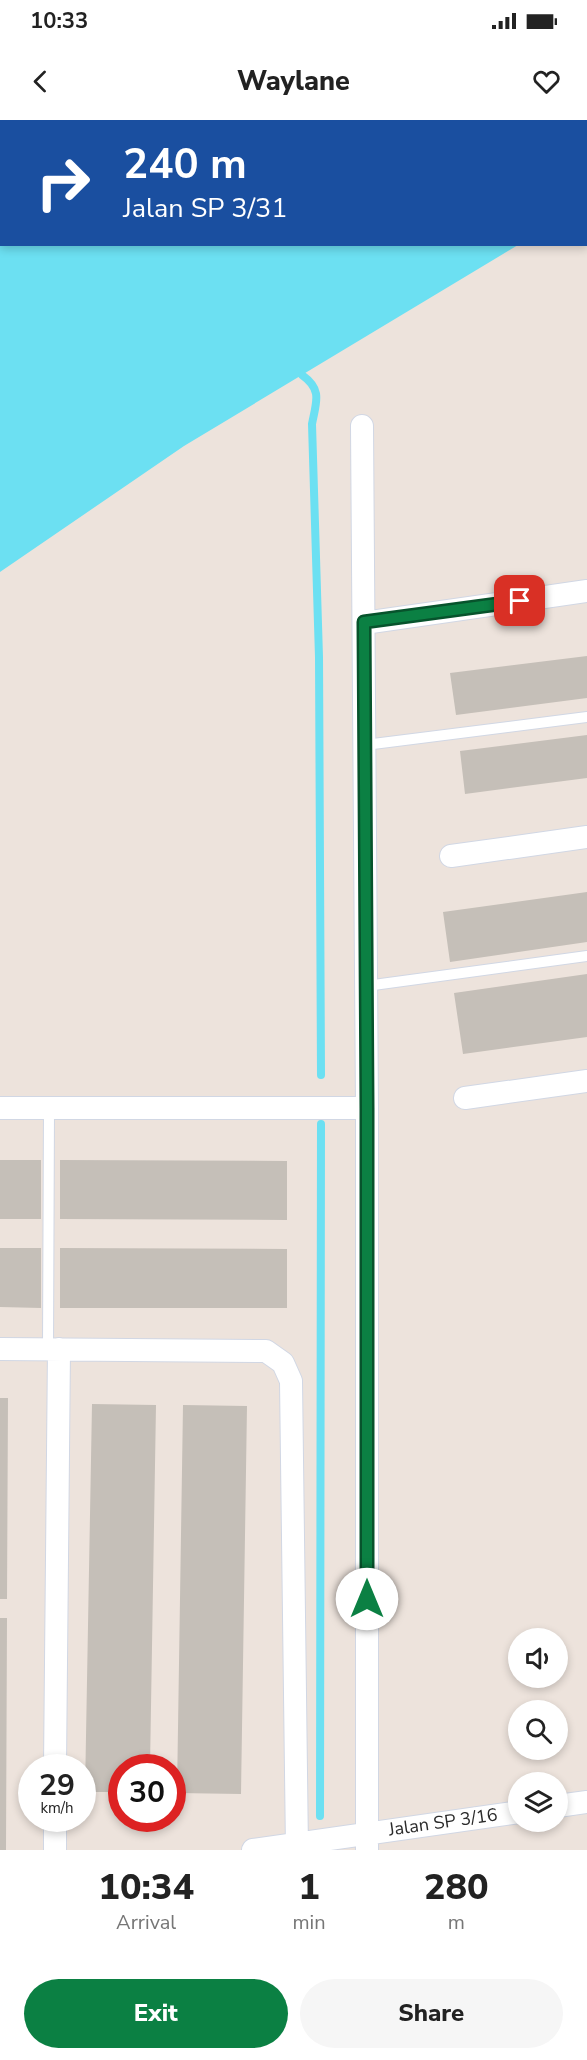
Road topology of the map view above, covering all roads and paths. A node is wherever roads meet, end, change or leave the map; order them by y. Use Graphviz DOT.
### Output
graph roads {
  1 [pos="362,426"];
  2 [pos="587,591"];
  3 [pos="364,622"];
  4 [pos="587,717"];
  5 [pos="365,745"];
  6 [pos="587,837"];
  7 [pos="452,856"];
  8 [pos="587,956"];
  9 [pos="366,986"];
  10 [pos="587,1081"];
  11 [pos="465,1098"];
  12 [pos="0,1108"];
  13 [pos="49,1108"];
  14 [pos="367,1108"];
  15 [pos="0,1349"];
  16 [pos="54,1349"];
  17 [pos="56,1754"];
  18 [pos="587,1802"];
  19 [pos="568,1805"];
  20 [pos="508,1814"];
  21 [pos="55,1832"];
  22 [pos="367,1842"];
  23 [pos="296,1847"];
  24 [pos="55,1850"];
  25 [pos="254,1850"];
  1 -- 3 [label="street"];
  2 -- 3 [label="street"];
  3 -- 5 [label="street"];
  4 -- 5 [label="lane"];
  5 -- 9 [label="street"];
  6 -- 7 [label="street"];
  8 -- 9 [label="lane"];
  9 -- 14 [label="street"];
  10 -- 11 [label="street"];
  12 -- 13 [label="street"];
  13 -- 14 [label="street"];
  13 -- 16 [label="lane"];
  14 -- 22 [label="street"];
  15 -- 16 [label="street"];
  16 -- 17 [label="street"];
  16 -- 23 [label="street"];
  18 -- 19 [label="street"];
  20 -- 22 [label="street, Jalan SP 3/16"];
  21 -- 24 [label="street"];
  22 -- 23 [label="street, Jalan SP 3/16"];
  23 -- 25 [label="street, Jalan SP 3/16"];
}
